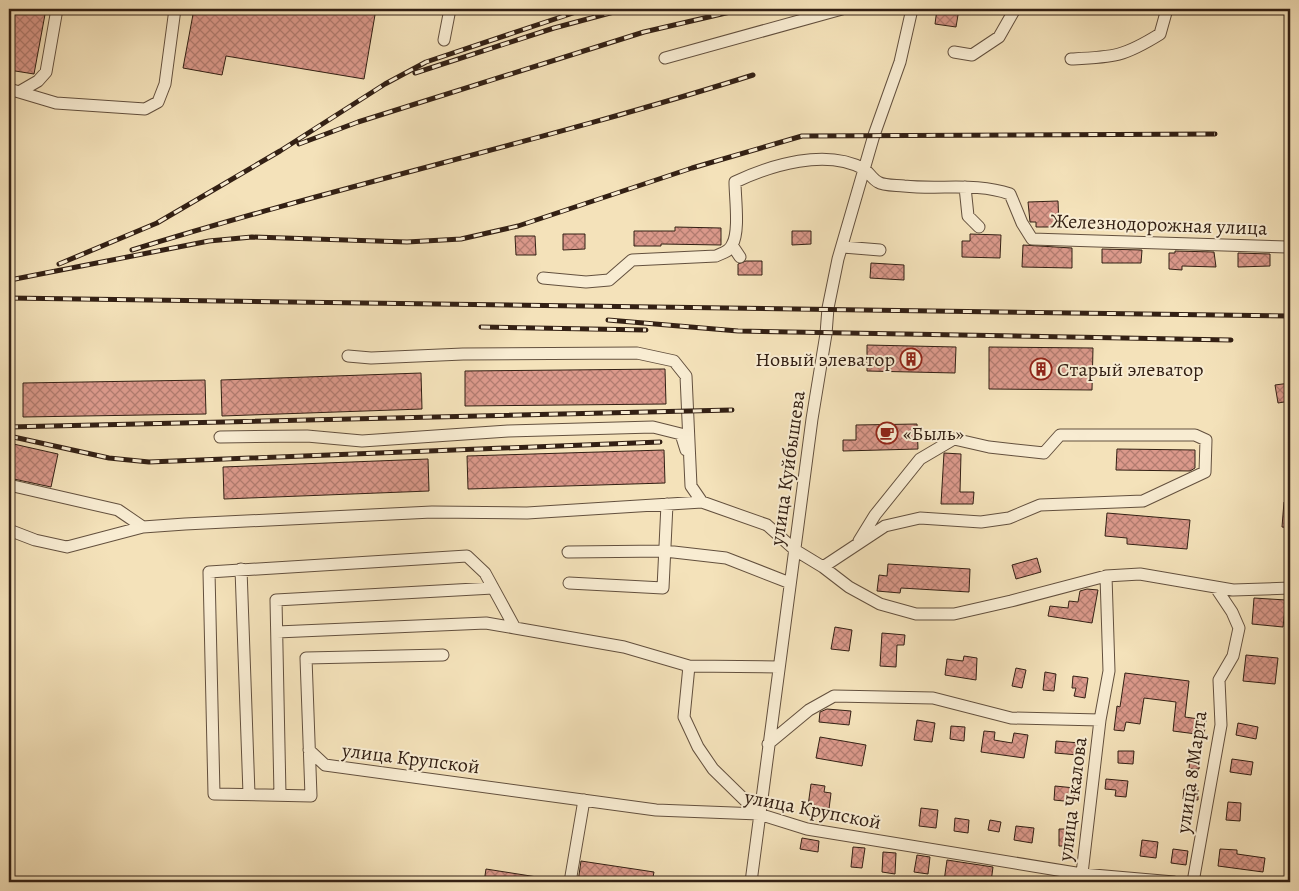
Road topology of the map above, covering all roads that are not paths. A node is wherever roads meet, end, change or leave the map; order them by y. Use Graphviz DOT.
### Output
graph roads {
  1 [pos="57,9"];
  2 [pos="175,9"];
  3 [pos="450,9"];
  4 [pos="842,9"];
  5 [pos="912,9"];
  6 [pos="1015,9"];
  7 [pos="1168,9"];
  8 [pos="444,40"];
  9 [pos="954,52"];
  10 [pos="665,58"];
  11 [pos="1071,59"];
  12 [pos="14,90"];
  13 [pos="864,169"];
  14 [pos="965,187"];
  15 [pos="979,227"];
  16 [pos="732,245"];
  17 [pos="843,247"];
  18 [pos="1287,247"];
  19 [pos="880,250"];
  20 [pos="740,257"];
  21 [pos="543,278"];
  22 [pos="348,356"];
  23 [pos="220,437"];
  24 [pos="690,463"];
  25 [pos="9,485"];
  26 [pos="702,502"];
  27 [pos="667,504"];
  28 [pos="144,527"];
  29 [pos="9,530"];
  30 [pos="859,541"];
  31 [pos="795,550"];
  32 [pos="665,551"];
  33 [pos="568,552"];
  34 [pos="823,567"];
  35 [pos="241,569"];
  36 [pos="1106,576"];
  37 [pos="569,583"];
  38 [pos="790,583"];
  39 [pos="493,588"];
  40 [pos="1216,588"];
  41 [pos="1290,588"];
  42 [pos="515,628"];
  43 [pos="277,632"];
  44 [pos="443,656"];
  45 [pos="689,666"];
  46 [pos="779,667"];
  47 [pos="1100,720"];
  48 [pos="768,744"];
  49 [pos="309,750"];
  50 [pos="249,794"];
  51 [pos="280,795"];
  52 [pos="584,800"];
  53 [pos="759,814"];
  54 [pos="1082,878"];
  55 [pos="570,882"];
  56 [pos="750,882"];
  57 [pos="1174,882"];
  58 [pos="1193,882"];
  1 -- 12 [label="street"];
  2 -- 12 [label="street"];
  3 -- 8 [label="street"];
  4 -- 10 [label="street"];
  5 -- 13 [label="street, улица Куйбышева"];
  6 -- 9 [label="street"];
  7 -- 11 [label="street"];
  13 -- 14 [label="street, Железнодорожная улица"];
  13 -- 16 [label="street, Железнодорожная улица"];
  13 -- 17 [label="street, улица Куйбышева"];
  14 -- 15 [label="street"];
  14 -- 18 [label="street, Железнодорожная улица"];
  16 -- 20 [label="street"];
  16 -- 21 [label="street"];
  17 -- 19 [label="street"];
  17 -- 31 [label="street, улица Куйбышева"];
  22 -- 24 [label="street"];
  23 -- 24 [label="street"];
  24 -- 26 [label="street"];
  25 -- 28 [label="street"];
  26 -- 27 [label="street"];
  26 -- 31 [label="street"];
  27 -- 28 [label="street"];
  27 -- 32 [label="street"];
  28 -- 29 [label="street"];
  30 -- 30 [label="street"];
  30 -- 34 [label="street"];
  31 -- 34 [label="street"];
  31 -- 38 [label="street, улица Куйбышева"];
  32 -- 33 [label="street"];
  32 -- 37 [label="street"];
  32 -- 38 [label="street"];
  34 -- 36 [label="street"];
  35 -- 39 [label="street"];
  35 -- 50 [label="street"];
  35 -- 50 [label="street"];
  36 -- 40 [label="street"];
  36 -- 47 [label="street, улица Чкалова"];
  38 -- 46 [label="street, улица Куйбышева"];
  39 -- 42 [label="street"];
  39 -- 43 [label="street"];
  40 -- 41 [label="street"];
  40 -- 58 [label="street, улица 8 Марта"];
  42 -- 43 [label="street"];
  42 -- 45 [label="street"];
  43 -- 51 [label="street"];
  44 -- 49 [label="street"];
  45 -- 46 [label="street"];
  45 -- 53 [label="street"];
  46 -- 48 [label="street, улица Куйбышева"];
  47 -- 48 [label="street"];
  47 -- 54 [label="street, улица Чкалова"];
  48 -- 53 [label="street, улица Куйбышева"];
  49 -- 51 [label="street"];
  49 -- 52 [label="street, улица Крупской"];
  50 -- 51 [label="street"];
  52 -- 53 [label="street, улица Крупской"];
  52 -- 55 [label="street"];
  53 -- 54 [label="street, улица Крупской"];
  53 -- 56 [label="street, улица Куйбышева"];
  54 -- 57 [label="street, улица Крупской"];
}
